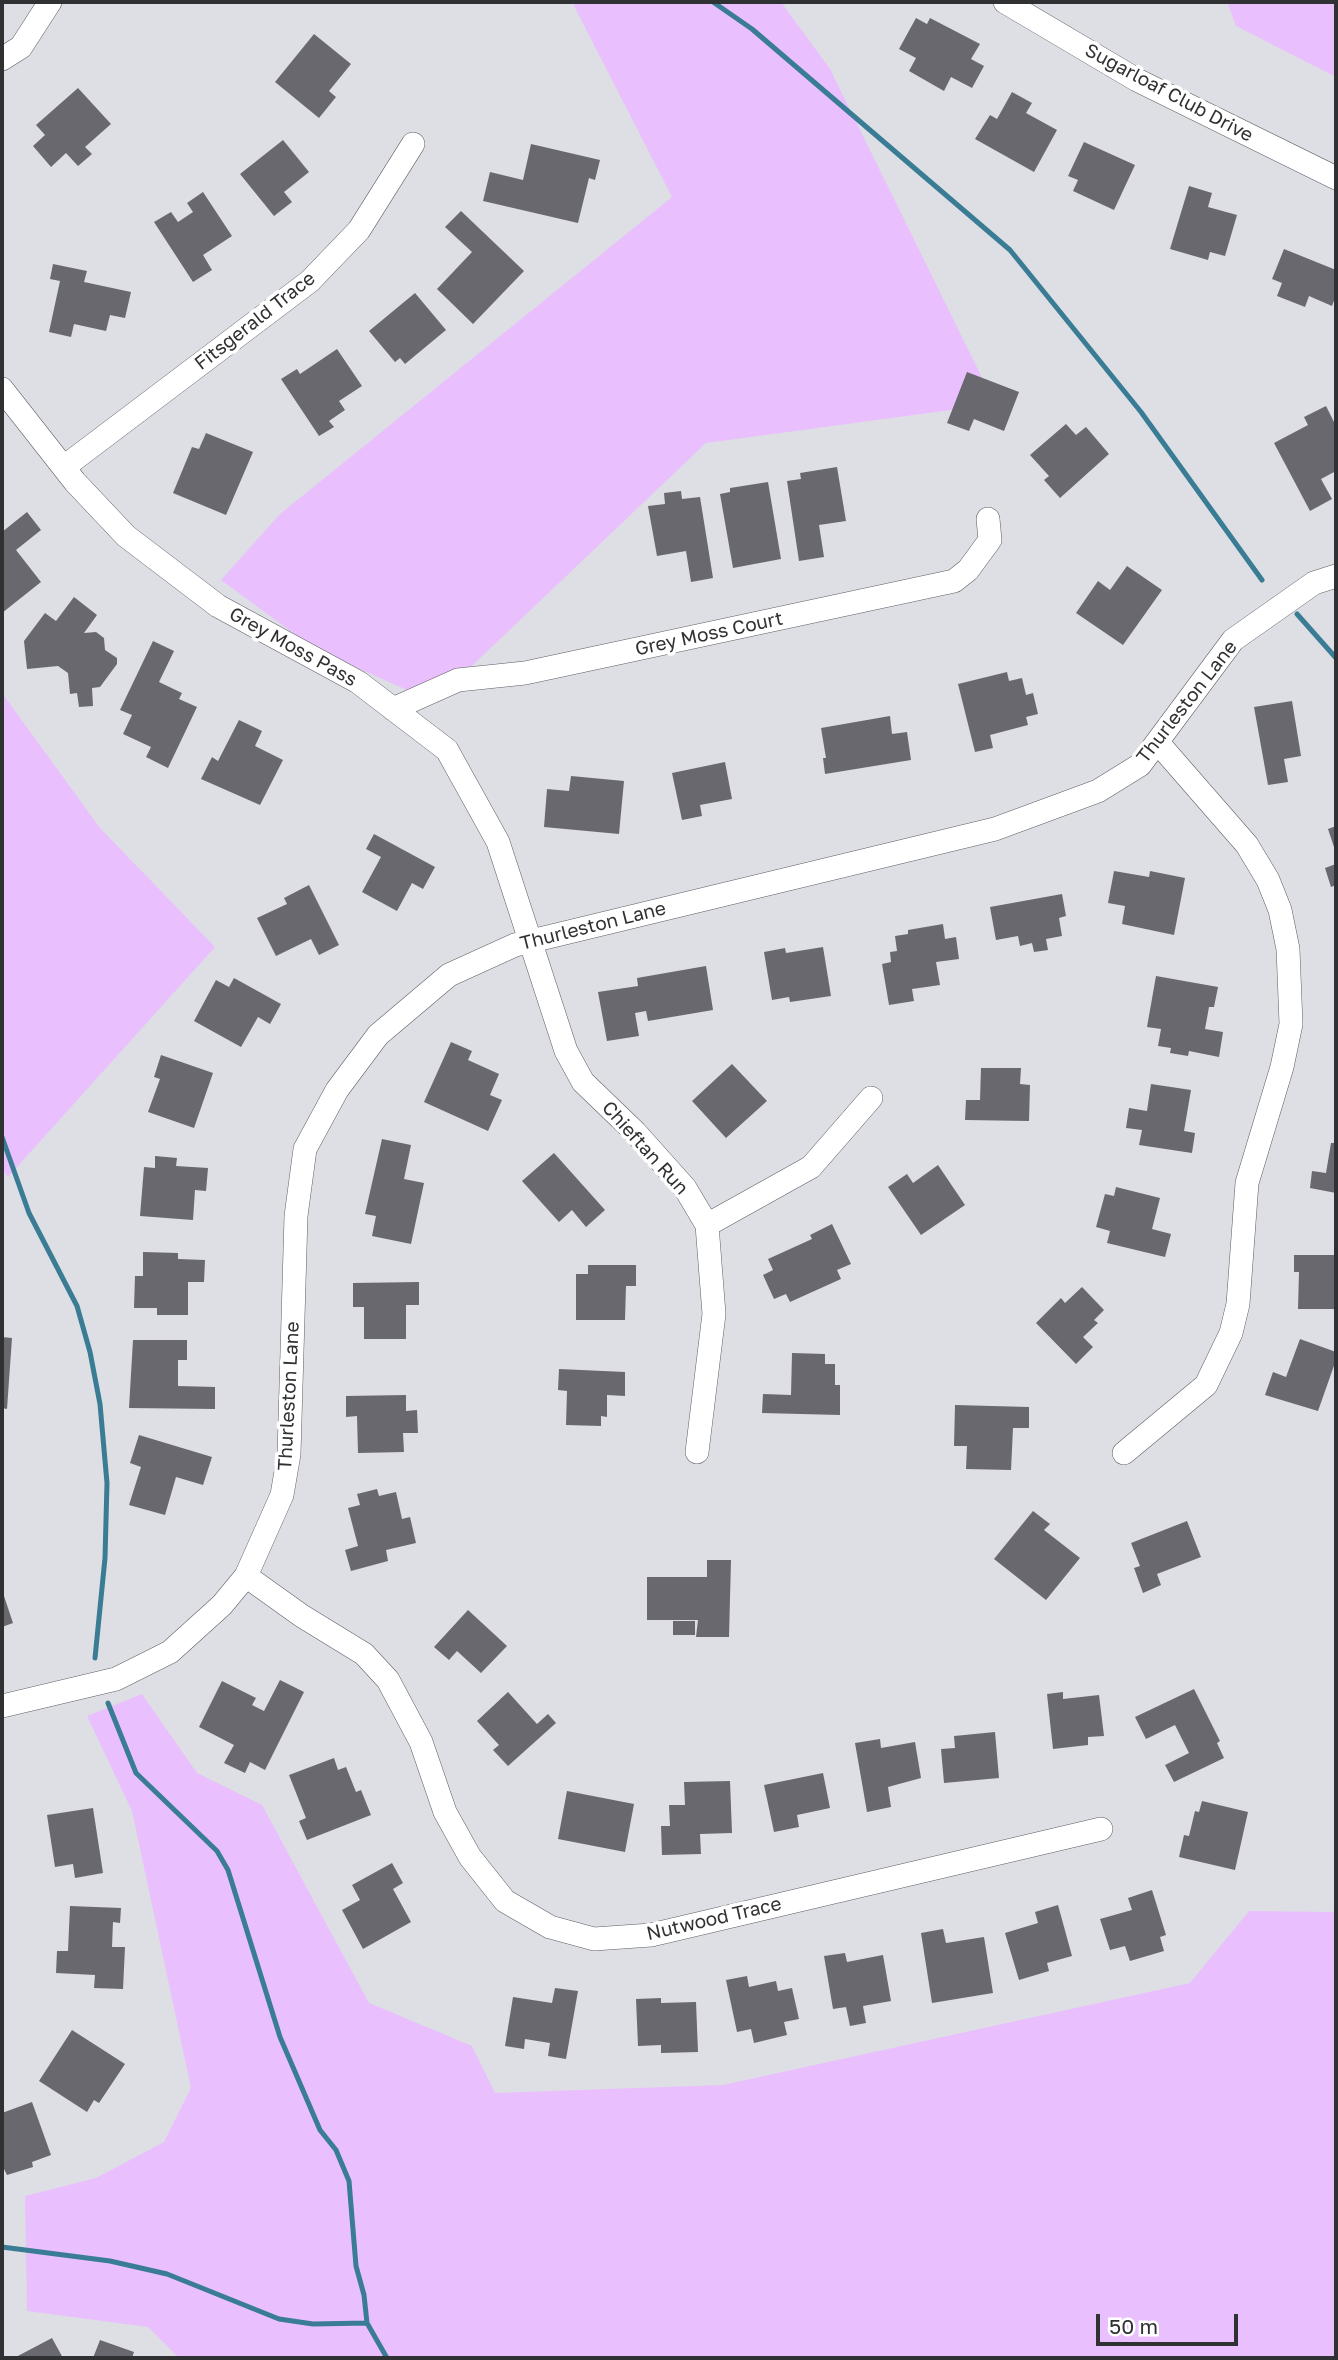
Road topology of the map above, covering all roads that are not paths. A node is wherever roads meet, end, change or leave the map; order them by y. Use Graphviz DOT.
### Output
graph roads {
  1 [pos="50,2"];
  2 [pos="1005,2"];
  3 [pos="2,59"];
  4 [pos="413,144"];
  5 [pos="1336,178"];
  6 [pos="2,389"];
  7 [pos="64,467"];
  8 [pos="988,519"];
  9 [pos="1336,576"];
  10 [pos="393,709"];
  11 [pos="1159,744"];
  12 [pos="531,940"];
  13 [pos="871,1098"];
  14 [pos="707,1225"];
  15 [pos="697,1452"];
  16 [pos="1124,1453"];
  17 [pos="246,1576"];
  18 [pos="2,1706"];
  19 [pos="1101,1829"];
  1 -- 3 [label="street"];
  2 -- 5 [label="street, Sugarloaf Club Drive"];
  4 -- 7 [label="street, Fitsgerald Trace"];
  6 -- 7 [label="street, Grey Moss Pass"];
  7 -- 10 [label="street, Grey Moss Pass"];
  8 -- 10 [label="street, Grey Moss Court"];
  9 -- 11 [label="street, Thurleston Lane"];
  10 -- 12 [label="street, Grey Moss Pass"];
  11 -- 12 [label="street, Thurleston Lane"];
  11 -- 16 [label="street"];
  12 -- 14 [label="street, Chieftan Run"];
  12 -- 17 [label="street, Thurleston Lane"];
  13 -- 14 [label="street"];
  14 -- 15 [label="street, Chieftan Run"];
  17 -- 18 [label="street, Thurleston Lane"];
  17 -- 19 [label="street, Nutwood Trace"];
}
